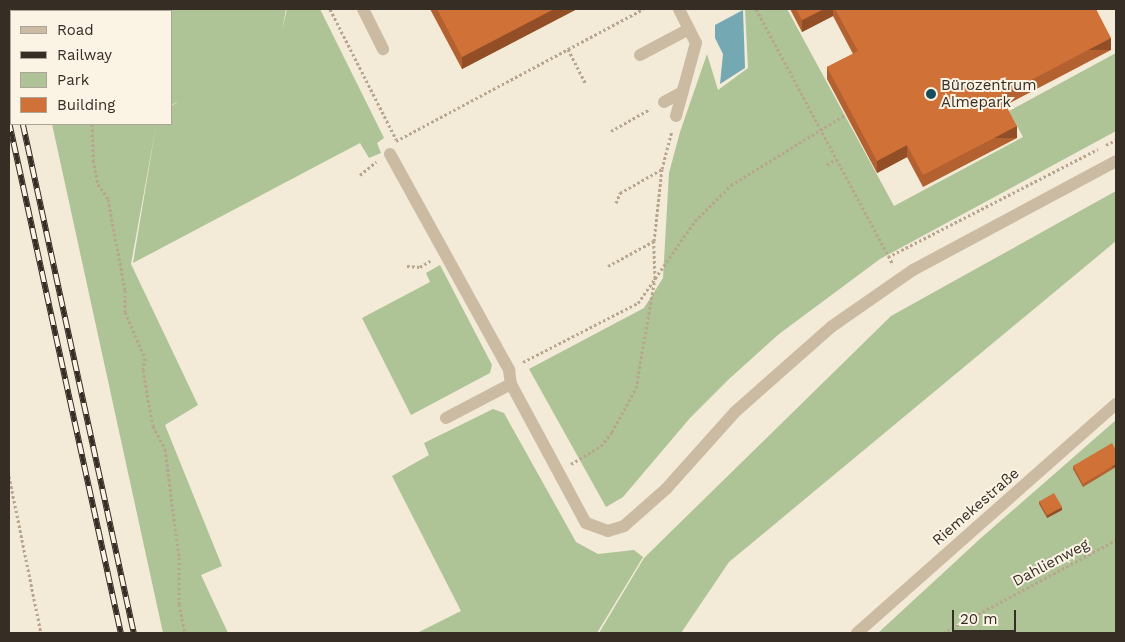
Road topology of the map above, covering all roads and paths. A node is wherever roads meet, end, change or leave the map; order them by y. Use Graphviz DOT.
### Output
graph roads {
  1 [pos="330,9"];
  2 [pos="363,9"];
  3 [pos="643,9"];
  4 [pos="681,9"];
  5 [pos="756,9"];
  6 [pos="689,29"];
  7 [pos="383,49"];
  8 [pos="568,49"];
  9 [pos="640,55"];
  10 [pos="586,84"];
  11 [pos="683,92"];
  12 [pos="664,102"];
  13 [pos="676,116"];
  14 [pos="845,116"];
  15 [pos="92,125"];
  16 [pos="820,129"];
  17 [pos="611,131"];
  18 [pos="396,140"];
  19 [pos="1116,140"];
  20 [pos="390,154"];
  21 [pos="836,160"];
  22 [pos="1116,161"];
  23 [pos="372,164"];
  24 [pos="827,165"];
  25 [pos="662,169"];
  26 [pos="360,176"];
  27 [pos="616,203"];
  28 [pos="654,241"];
  29 [pos="888,257"];
  30 [pos="426,264"];
  31 [pos="407,266"];
  32 [pos="608,266"];
  33 [pos="655,278"];
  34 [pos="902,278"];
  35 [pos="509,370"];
  36 [pos="511,384"];
  37 [pos="1116,404"];
  38 [pos="446,418"];
  39 [pos="558,472"];
  40 [pos="9,476"];
  41 [pos="1116,540"];
  42 [pos="41,633"];
  43 [pos="185,633"];
  44 [pos="858,633"];
  45 [pos="942,633"];
  1 -- 18 [label="path"];
  2 -- 7 [label="street"];
  3 -- 8 [label="path"];
  4 -- 6 [label="street"];
  5 -- 16 [label="path"];
  6 -- 9 [label="street"];
  6 -- 11 [label="street"];
  8 -- 10 [label="path"];
  8 -- 18 [label="path"];
  11 -- 12 [label="street"];
  11 -- 13 [label="street"];
  12 -- 17 [label="path"];
  13 -- 25 [label="path"];
  14 -- 16 [label="path"];
  15 -- 43 [label="path"];
  16 -- 21 [label="path"];
  16 -- 33 [label="path"];
  18 -- 20 [label="path"];
  19 -- 29 [label="path"];
  20 -- 35 [label="street"];
  21 -- 24 [label="path"];
  21 -- 29 [label="path"];
  22 -- 34 [label="street"];
  23 -- 26 [label="path"];
  25 -- 27 [label="path"];
  25 -- 28 [label="path"];
  28 -- 32 [label="path"];
  28 -- 33 [label="path"];
  29 -- 34 [label="path"];
  30 -- 31 [label="path"];
  33 -- 35 [label="path"];
  33 -- 39 [label="path"];
  34 -- 39 [label="street"];
  35 -- 36 [label="street"];
  36 -- 38 [label="street"];
  36 -- 39 [label="street"];
  37 -- 44 [label="street, Riemekestraße"];
  40 -- 42 [label="path"];
  41 -- 45 [label="path, Dahlienweg"];
}
